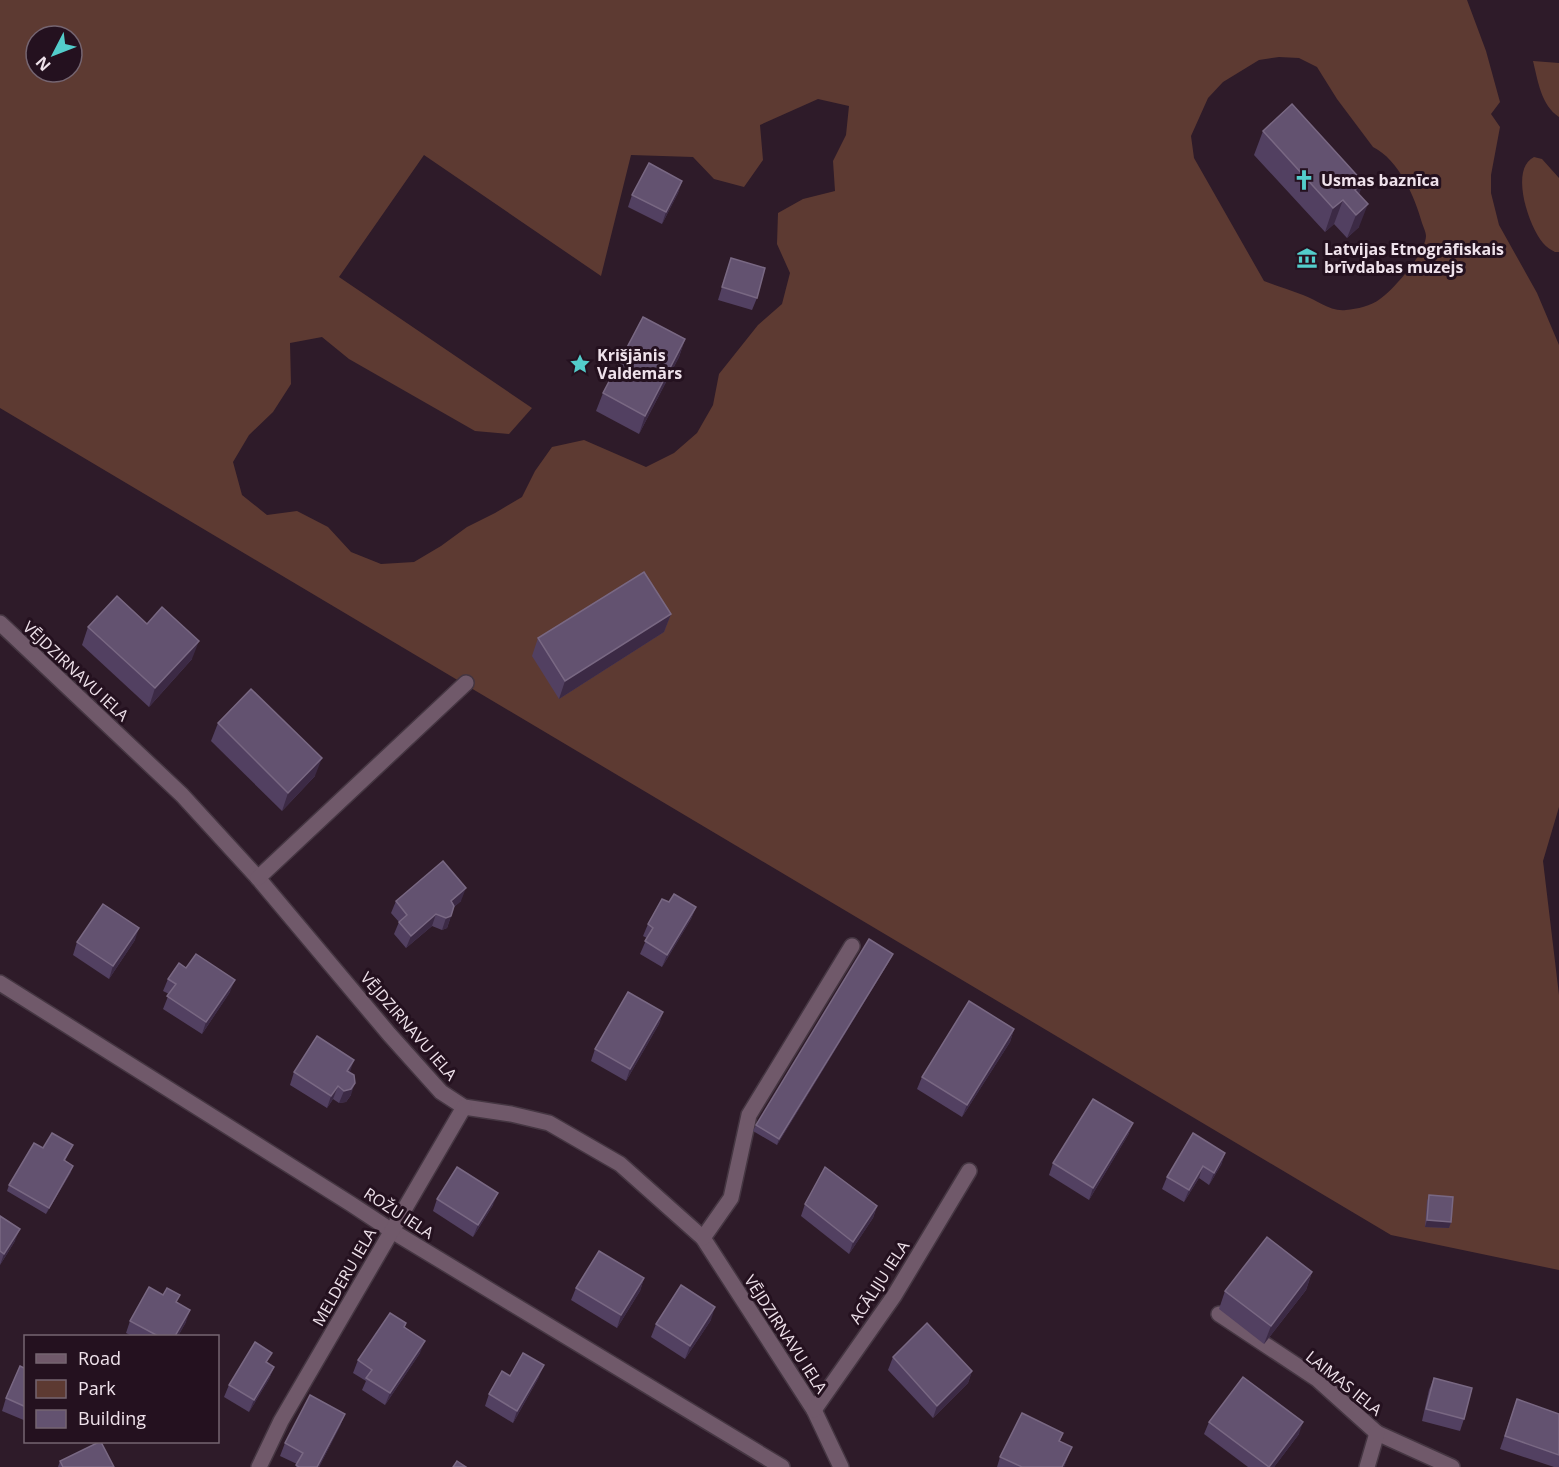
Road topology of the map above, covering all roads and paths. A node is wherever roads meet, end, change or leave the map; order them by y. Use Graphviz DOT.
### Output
graph roads {
  1 [pos="0,623"];
  2 [pos="466,683"];
  3 [pos="258,878"];
  4 [pos="852,945"];
  5 [pos="0,983"];
  6 [pos="464,1107"];
  7 [pos="969,1171"];
  8 [pos="392,1231"];
  9 [pos="703,1238"];
  10 [pos="1219,1314"];
  11 [pos="814,1410"];
  12 [pos="1377,1433"];
  13 [pos="259,1467"];
  14 [pos="782,1467"];
  15 [pos="841,1467"];
  16 [pos="1367,1467"];
  17 [pos="1452,1467"];
  1 -- 3 [label="street, VĒJDZIRNAVU IELA"];
  2 -- 3 [label="street"];
  3 -- 6 [label="street, VĒJDZIRNAVU IELA"];
  4 -- 9 [label="street"];
  5 -- 8 [label="street, ROŽU IELA"];
  6 -- 8 [label="street, MELDERU IELA"];
  6 -- 9 [label="street, VĒJDZIRNAVU IELA"];
  7 -- 11 [label="street, ACĀLIJU IELA"];
  8 -- 13 [label="street, MELDERU IELA"];
  8 -- 14 [label="street, ROŽU IELA"];
  9 -- 11 [label="street, VĒJDZIRNAVU IELA"];
  10 -- 12 [label="street, LAIMAS IELA"];
  11 -- 15 [label="street, VĒJDZIRNAVU IELA"];
  12 -- 16 [label="street"];
  12 -- 17 [label="street, LAIMAS IELA"];
}
